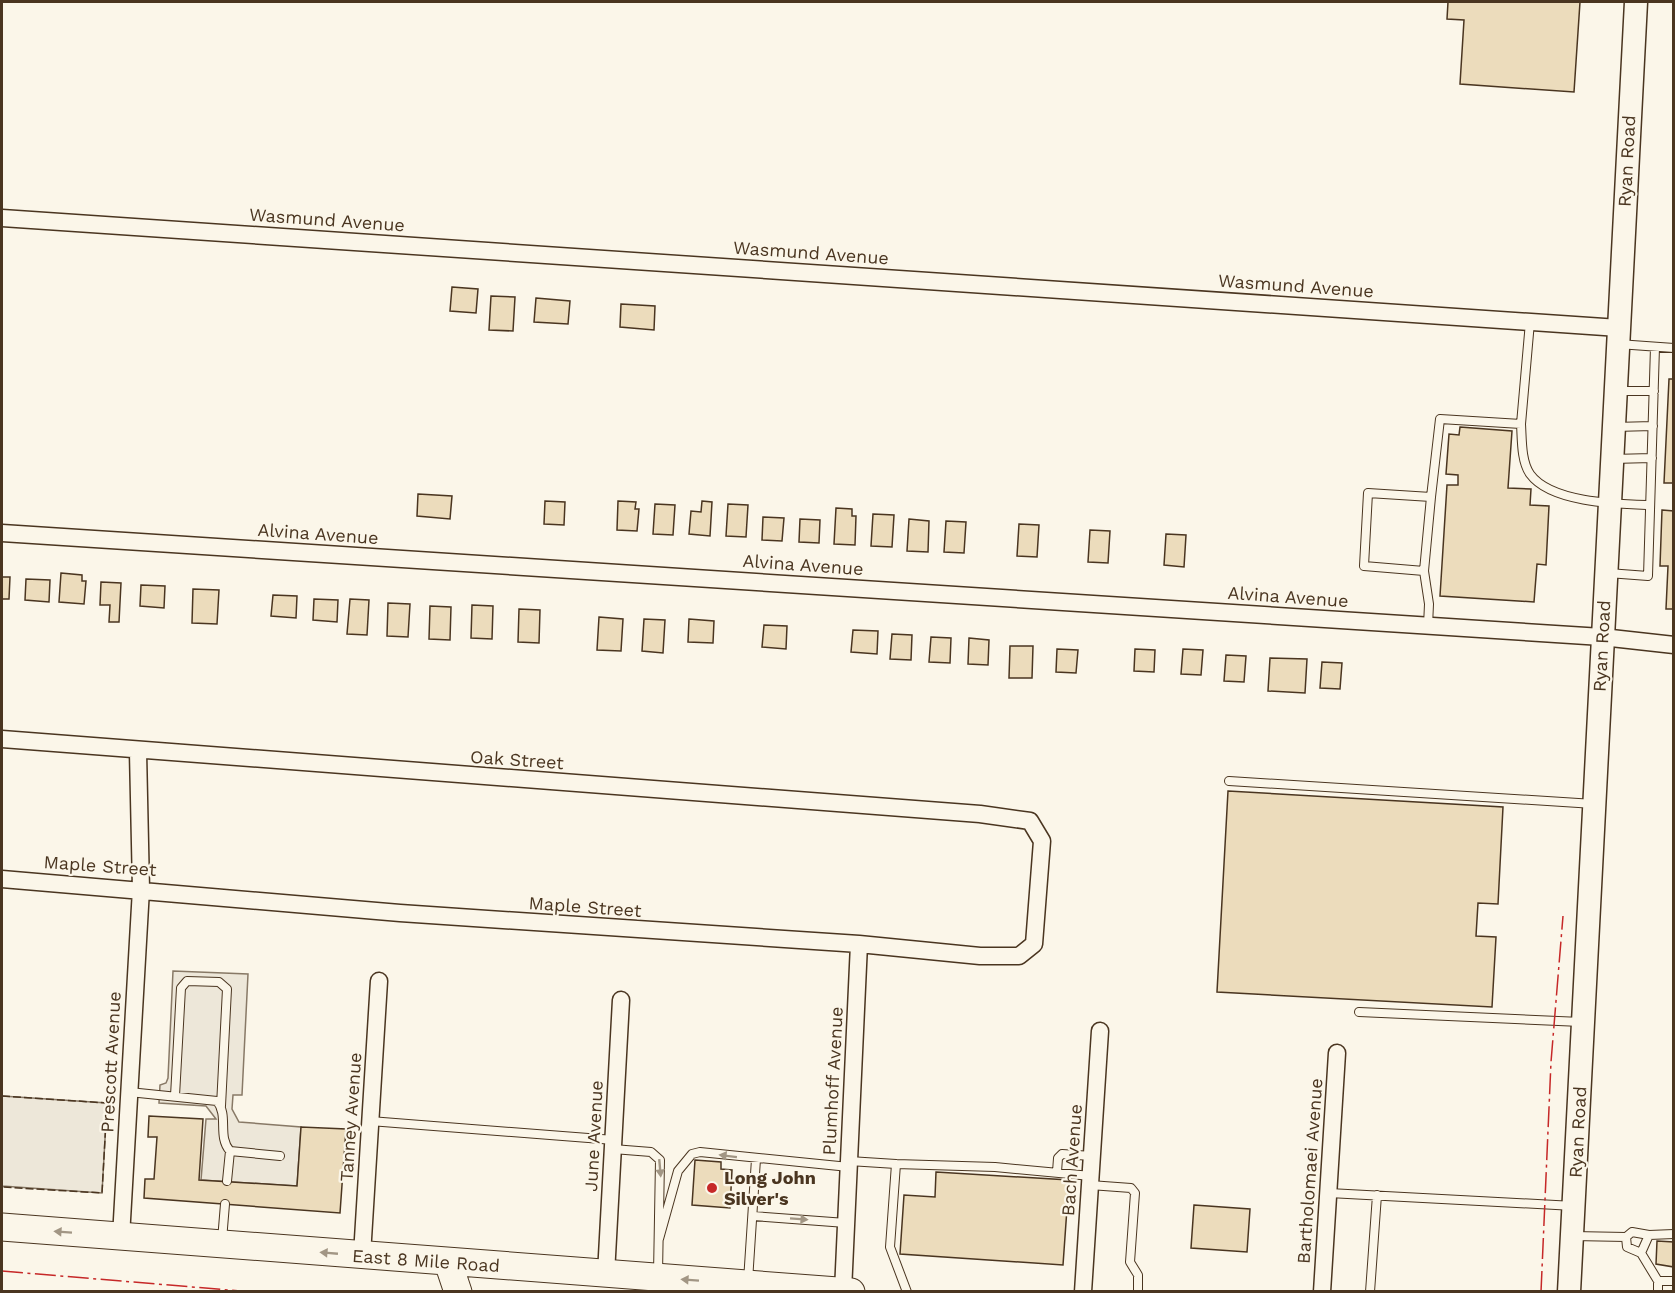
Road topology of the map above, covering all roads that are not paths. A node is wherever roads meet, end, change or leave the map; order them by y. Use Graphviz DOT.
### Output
graph roads {
  1 [pos="1636,2"];
  2 [pos="2,218"];
  3 [pos="1530,322"];
  4 [pos="1618,336"];
  5 [pos="1655,347"];
  6 [pos="1674,348"];
  7 [pos="1615,391"];
  8 [pos="1653,391"];
  9 [pos="1521,424"];
  10 [pos="1653,426"];
  11 [pos="1614,427"];
  12 [pos="1652,458"];
  13 [pos="1612,459"];
  14 [pos="1431,497"];
  15 [pos="1610,503"];
  16 [pos="1650,505"];
  17 [pos="2,533"];
  18 [pos="1424,571"];
  19 [pos="1606,573"];
  20 [pos="1428,626"];
  21 [pos="1602,637"];
  22 [pos="1674,645"];
  23 [pos="2,739"];
  24 [pos="138,752"];
  25 [pos="1229,781"];
  26 [pos="1594,804"];
  27 [pos="1030,821"];
  28 [pos="2,879"];
  29 [pos="141,889"];
  30 [pos="859,944"];
  31 [pos="379,981"];
  32 [pos="621,1000"];
  33 [pos="1359,1012"];
  34 [pos="1584,1023"];
  35 [pos="1100,1031"];
  36 [pos="1337,1053"];
  37 [pos="129,1092"];
  38 [pos="175,1096"];
  39 [pos="221,1106"];
  40 [pos="370,1122"];
  41 [pos="614,1145"];
  42 [pos="230,1151"];
  43 [pos="280,1156"];
  44 [pos="1092,1156"];
  45 [pos="756,1159"];
  46 [pos="849,1164"];
  47 [pos="896,1164"];
  48 [pos="1057,1172"];
  49 [pos="1090,1180"];
  50 [pos="227,1181"];
  51 [pos="1329,1192"];
  52 [pos="1377,1195"];
  53 [pos="225,1204"];
  54 [pos="1575,1206"];
  55 [pos="753,1216"];
  56 [pos="846,1223"];
  57 [pos="2,1227"];
  58 [pos="1674,1234"];
  59 [pos="1649,1235"];
  60 [pos="1573,1236"];
  61 [pos="121,1237"];
  62 [pos="1626,1237"];
  63 [pos="659,1239"];
  64 [pos="222,1244"];
  65 [pos="1641,1253"];
  66 [pos="362,1256"];
  67 [pos="448,1262"];
  68 [pos="576,1272"];
  69 [pos="606,1274"];
  70 [pos="658,1278"];
  71 [pos="1658,1281"];
  72 [pos="1674,1281"];
  73 [pos="748,1284"];
  74 [pos="843,1291"];
  75 [pos="458,1292"];
  76 [pos="557,1292"];
  77 [pos="851,1292"];
  78 [pos="907,1292"];
  79 [pos="1083,1292"];
  80 [pos="1138,1292"];
  81 [pos="1323,1292"];
  82 [pos="1370,1292"];
  83 [pos="1569,1292"];
  84 [pos="1658,1292"];
  1 -- 4 [label="main road, Ryan Road"];
  2 -- 3 [label="street, Wasmund Avenue"];
  3 -- 4 [label="street, Wasmund Avenue"];
  3 -- 9 [label="lane"];
  4 -- 5 [label="lane"];
  4 -- 7 [label="main road, Ryan Road"];
  5 -- 6 [label="lane"];
  5 -- 8 [label="lane"];
  7 -- 8 [label="lane"];
  7 -- 11 [label="main road, Ryan Road"];
  8 -- 10 [label="lane"];
  9 -- 14 [label="lane"];
  9 -- 15 [label="lane"];
  10 -- 11 [label="lane"];
  10 -- 12 [label="lane"];
  11 -- 13 [label="main road, Ryan Road"];
  12 -- 13 [label="lane"];
  12 -- 16 [label="lane"];
  13 -- 15 [label="main road, Ryan Road"];
  14 -- 18 [label="lane"];
  14 -- 18 [label="lane"];
  15 -- 16 [label="lane"];
  15 -- 19 [label="main road, Ryan Road"];
  16 -- 19 [label="lane"];
  17 -- 20 [label="street, Alvina Avenue"];
  18 -- 20 [label="lane"];
  19 -- 21 [label="main road, Ryan Road"];
  20 -- 21 [label="street, Alvina Avenue"];
  21 -- 22 [label="street, Alvina Avenue"];
  21 -- 26 [label="main road, Ryan Road"];
  23 -- 24 [label="street, Oak Street"];
  24 -- 27 [label="street, Oak Street"];
  24 -- 29 [label="street, Prescott Avenue"];
  25 -- 26 [label="lane"];
  26 -- 34 [label="main road, Ryan Road"];
  27 -- 30 [label="street, Maple Street"];
  28 -- 29 [label="street, Maple Street"];
  29 -- 30 [label="street, Maple Street"];
  29 -- 37 [label="street, Prescott Avenue"];
  30 -- 46 [label="street, Plumhoff Avenue"];
  31 -- 40 [label="street, Tanney Avenue"];
  32 -- 41 [label="street, June Avenue"];
  33 -- 34 [label="lane"];
  34 -- 54 [label="main road, Ryan Road"];
  35 -- 44 [label="street, Bach Avenue"];
  36 -- 51 [label="street, Bartholomaei Avenue"];
  37 -- 38 [label="lane"];
  37 -- 61 [label="street, Prescott Avenue"];
  38 -- 39 [label="lane"];
  38 -- 39 [label="lane"];
  39 -- 42 [label="lane"];
  40 -- 41 [label="lane"];
  40 -- 66 [label="street, Tanney Avenue"];
  41 -- 63 [label="lane, one-way"];
  41 -- 69 [label="street, June Avenue"];
  42 -- 43 [label="lane"];
  42 -- 50 [label="lane"];
  44 -- 48 [label="lane"];
  44 -- 49 [label="street, Bach Avenue"];
  45 -- 46 [label="lane"];
  45 -- 55 [label="lane"];
  45 -- 63 [label="lane, one-way"];
  46 -- 47 [label="lane"];
  46 -- 56 [label="street, Plumhoff Avenue"];
  47 -- 48 [label="lane"];
  47 -- 78 [label="lane"];
  48 -- 49 [label="lane"];
  49 -- 79 [label="street, Bach Avenue"];
  49 -- 80 [label="lane"];
  51 -- 52 [label="lane"];
  51 -- 81 [label="street, Bartholomaei Avenue"];
  52 -- 54 [label="lane"];
  52 -- 82 [label="lane"];
  53 -- 64 [label="lane"];
  54 -- 60 [label="main road, Ryan Road"];
  55 -- 56 [label="lane, one-way"];
  55 -- 73 [label="lane"];
  56 -- 74 [label="street, Plumhoff Avenue"];
  61 -- 57 [label="highway, East 8 Mile Road, one-way"];
  58 -- 59 [label="lane"];
  59 -- 62 [label="lane"];
  59 -- 65 [label="lane"];
  60 -- 62 [label="lane"];
  60 -- 83 [label="main road, Ryan Road"];
  61 -- 64 [label="highway, East 8 Mile Road"];
  62 -- 65 [label="lane"];
  63 -- 70 [label="lane"];
  66 -- 64 [label="highway, East 8 Mile Road, one-way"];
  65 -- 71 [label="lane"];
  66 -- 67 [label="highway, East 8 Mile Road"];
  67 -- 68 [label="highway, East 8 Mile Road"];
  67 -- 75 [label="highway"];
  68 -- 69 [label="highway, East 8 Mile Road"];
  68 -- 76 [label="highway"];
  69 -- 70 [label="highway, East 8 Mile Road"];
  73 -- 70 [label="highway, East 8 Mile Road, one-way"];
  71 -- 72 [label="lane"];
  71 -- 84 [label="lane"];
  73 -- 74 [label="highway, East 8 Mile Road"];
  74 -- 77 [label="highway, East 8 Mile Road"];
}
